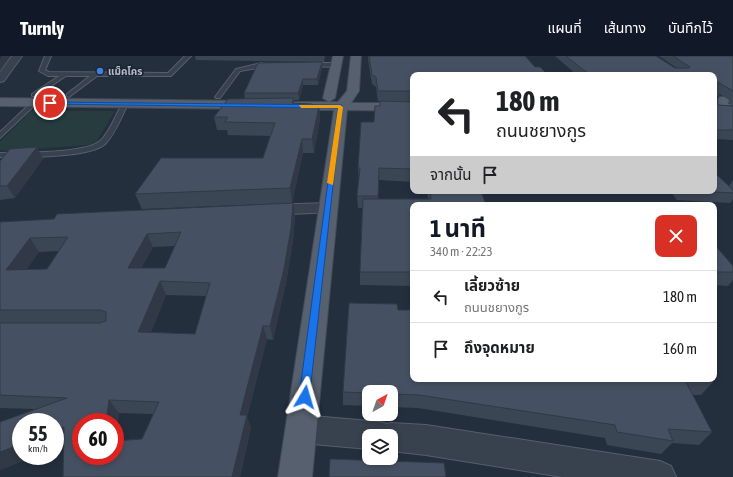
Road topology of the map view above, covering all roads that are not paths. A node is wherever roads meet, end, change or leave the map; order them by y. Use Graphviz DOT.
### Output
graph roads {
  1 [pos="17,56"];
  2 [pos="48,56"];
  3 [pos="188,56"];
  4 [pos="356,56"];
  5 [pos="337,60"];
  6 [pos="276,65"];
  7 [pos="298,65"];
  8 [pos="65,74"];
  9 [pos="96,74"];
  10 [pos="0,79"];
  11 [pos="0,95"];
  12 [pos="69,95"];
  13 [pos="218,97"];
  14 [pos="35,99"];
  15 [pos="410,99"];
  16 [pos="340,101"];
  17 [pos="0,102"];
  18 [pos="270,102"];
  19 [pos="719,102"];
  20 [pos="125,104"];
  21 [pos="410,107"];
  22 [pos="733,110"];
  23 [pos="0,136"];
  24 [pos="0,155"];
  25 [pos="328,208"];
  26 [pos="250,211"];
  27 [pos="301,429"];
  28 [pos="362,434"];
  29 [pos="398,438"];
  30 [pos="295,477"];
  31 [pos="660,477"];
  1 -- 10 [label="street"];
  2 -- 8 [label="lane"];
  3 -- 9 [label="lane"];
  4 -- 16 [label="main road"];
  5 -- 7 [label="lane"];
  5 -- 16 [label="main road"];
  6 -- 13 [label="lane"];
  8 -- 9 [label="lane"];
  8 -- 14 [label="lane"];
  9 -- 12 [label="lane"];
  11 -- 14 [label="main road"];
  12 -- 13 [label="main road"];
  12 -- 14 [label="main road"];
  13 -- 18 [label="main road"];
  14 -- 17 [label="main road"];
  14 -- 20 [label="main road"];
  14 -- 23 [label="lane"];
  15 -- 16 [label="main road"];
  16 -- 18 [label="main road"];
  16 -- 21 [label="main road"];
  16 -- 25 [label="main road"];
  18 -- 20 [label="main road"];
  19 -- 22 [label="main road"];
  20 -- 24 [label="lane"];
  25 -- 26 [label="street"];
  25 -- 27 [label="main road"];
  27 -- 28 [label="street"];
  27 -- 30 [label="main road"];
  29 -- 31 [label="street"];
}
